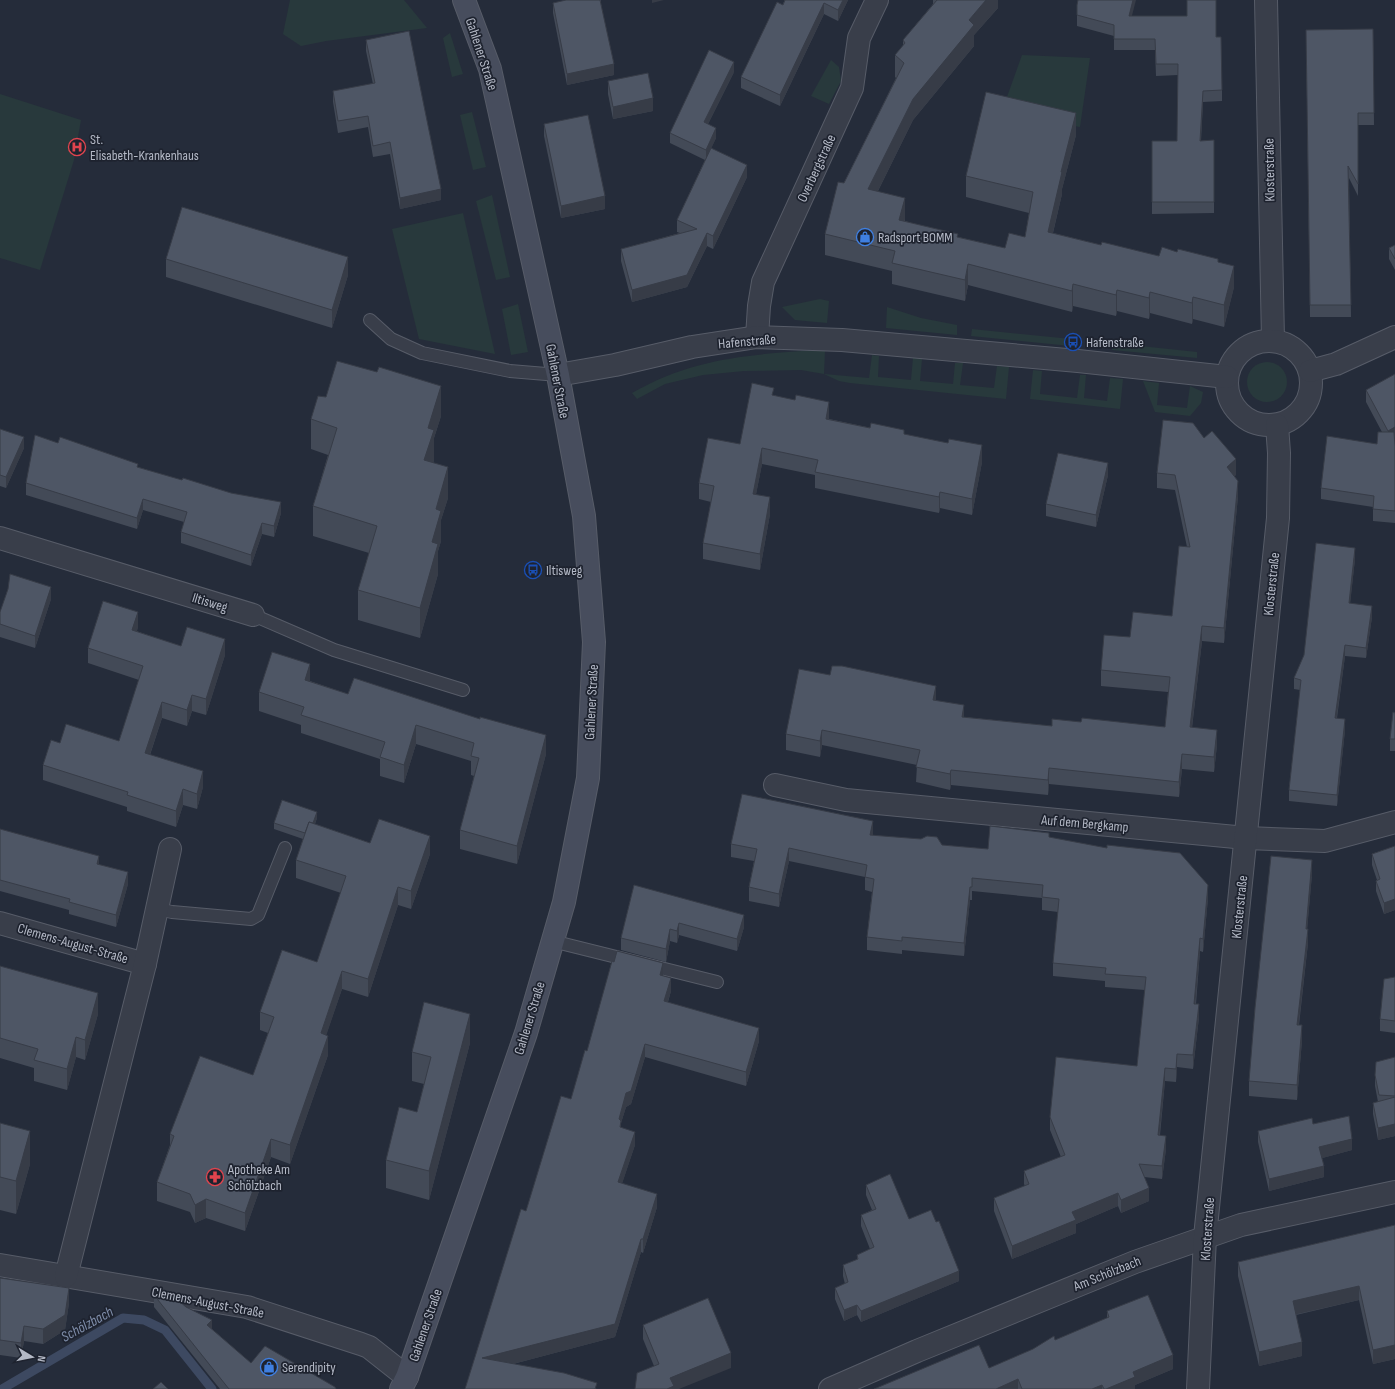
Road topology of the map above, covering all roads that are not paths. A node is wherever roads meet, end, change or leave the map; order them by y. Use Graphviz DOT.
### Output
graph roads {
  1 [pos="464,0"];
  2 [pos="877,0"];
  3 [pos="1266,0"];
  4 [pos="370,320"];
  5 [pos="1395,336"];
  6 [pos="757,337"];
  7 [pos="1273,340"];
  8 [pos="1310,371"];
  9 [pos="558,376"];
  10 [pos="1226,377"];
  11 [pos="1277,425"];
  12 [pos="0,538"];
  13 [pos="253,615"];
  14 [pos="463,690"];
  15 [pos="775,785"];
  16 [pos="1395,822"];
  17 [pos="1246,838"];
  18 [pos="284,848"];
  19 [pos="170,849"];
  20 [pos="157,909"];
  21 [pos="0,923"];
  22 [pos="552,941"];
  23 [pos="145,964"];
  24 [pos="717,982"];
  25 [pos="1395,1192"];
  26 [pos="1205,1238"];
  27 [pos="0,1265"];
  28 [pos="66,1276"];
  29 [pos="404,1383"];
  30 [pos="830,1389"];
  31 [pos="1198,1389"];
  1 -- 9 [label="main road, Gahlener Straße"];
  2 -- 6 [label="street, Overbergstraße"];
  3 -- 7 [label="street, Klosterstraße"];
  4 -- 9 [label="lane"];
  5 -- 8 [label="street"];
  6 -- 9 [label="street, Hafenstraße"];
  6 -- 10 [label="street, Hafenstraße"];
  7 -- 8 [label="street"];
  7 -- 10 [label="street"];
  8 -- 11 [label="street"];
  9 -- 22 [label="main road, Gahlener Straße"];
  10 -- 11 [label="street"];
  11 -- 17 [label="street, Klosterstraße"];
  12 -- 13 [label="street, Iltisweg"];
  13 -- 14 [label="lane, Iltisweg"];
  15 -- 17 [label="street, Auf dem Bergkamp"];
  16 -- 17 [label="street, Auf dem Bergkamp"];
  17 -- 26 [label="street, Klosterstraße"];
  18 -- 20 [label="lane"];
  19 -- 20 [label="street, Clemens-August-Straße"];
  20 -- 23 [label="street, Clemens-August-Straße"];
  21 -- 23 [label="street, Clemens-August-Straße"];
  22 -- 24 [label="lane"];
  22 -- 29 [label="main road, Gahlener Straße"];
  23 -- 28 [label="street, Clemens-August-Straße"];
  25 -- 26 [label="street, Am Schölzbach"];
  26 -- 30 [label="street, Am Schölzbach"];
  26 -- 31 [label="street, Klosterstraße"];
  27 -- 28 [label="street, Clemens-August-Straße"];
  28 -- 29 [label="street, Clemens-August-Straße"];
}
